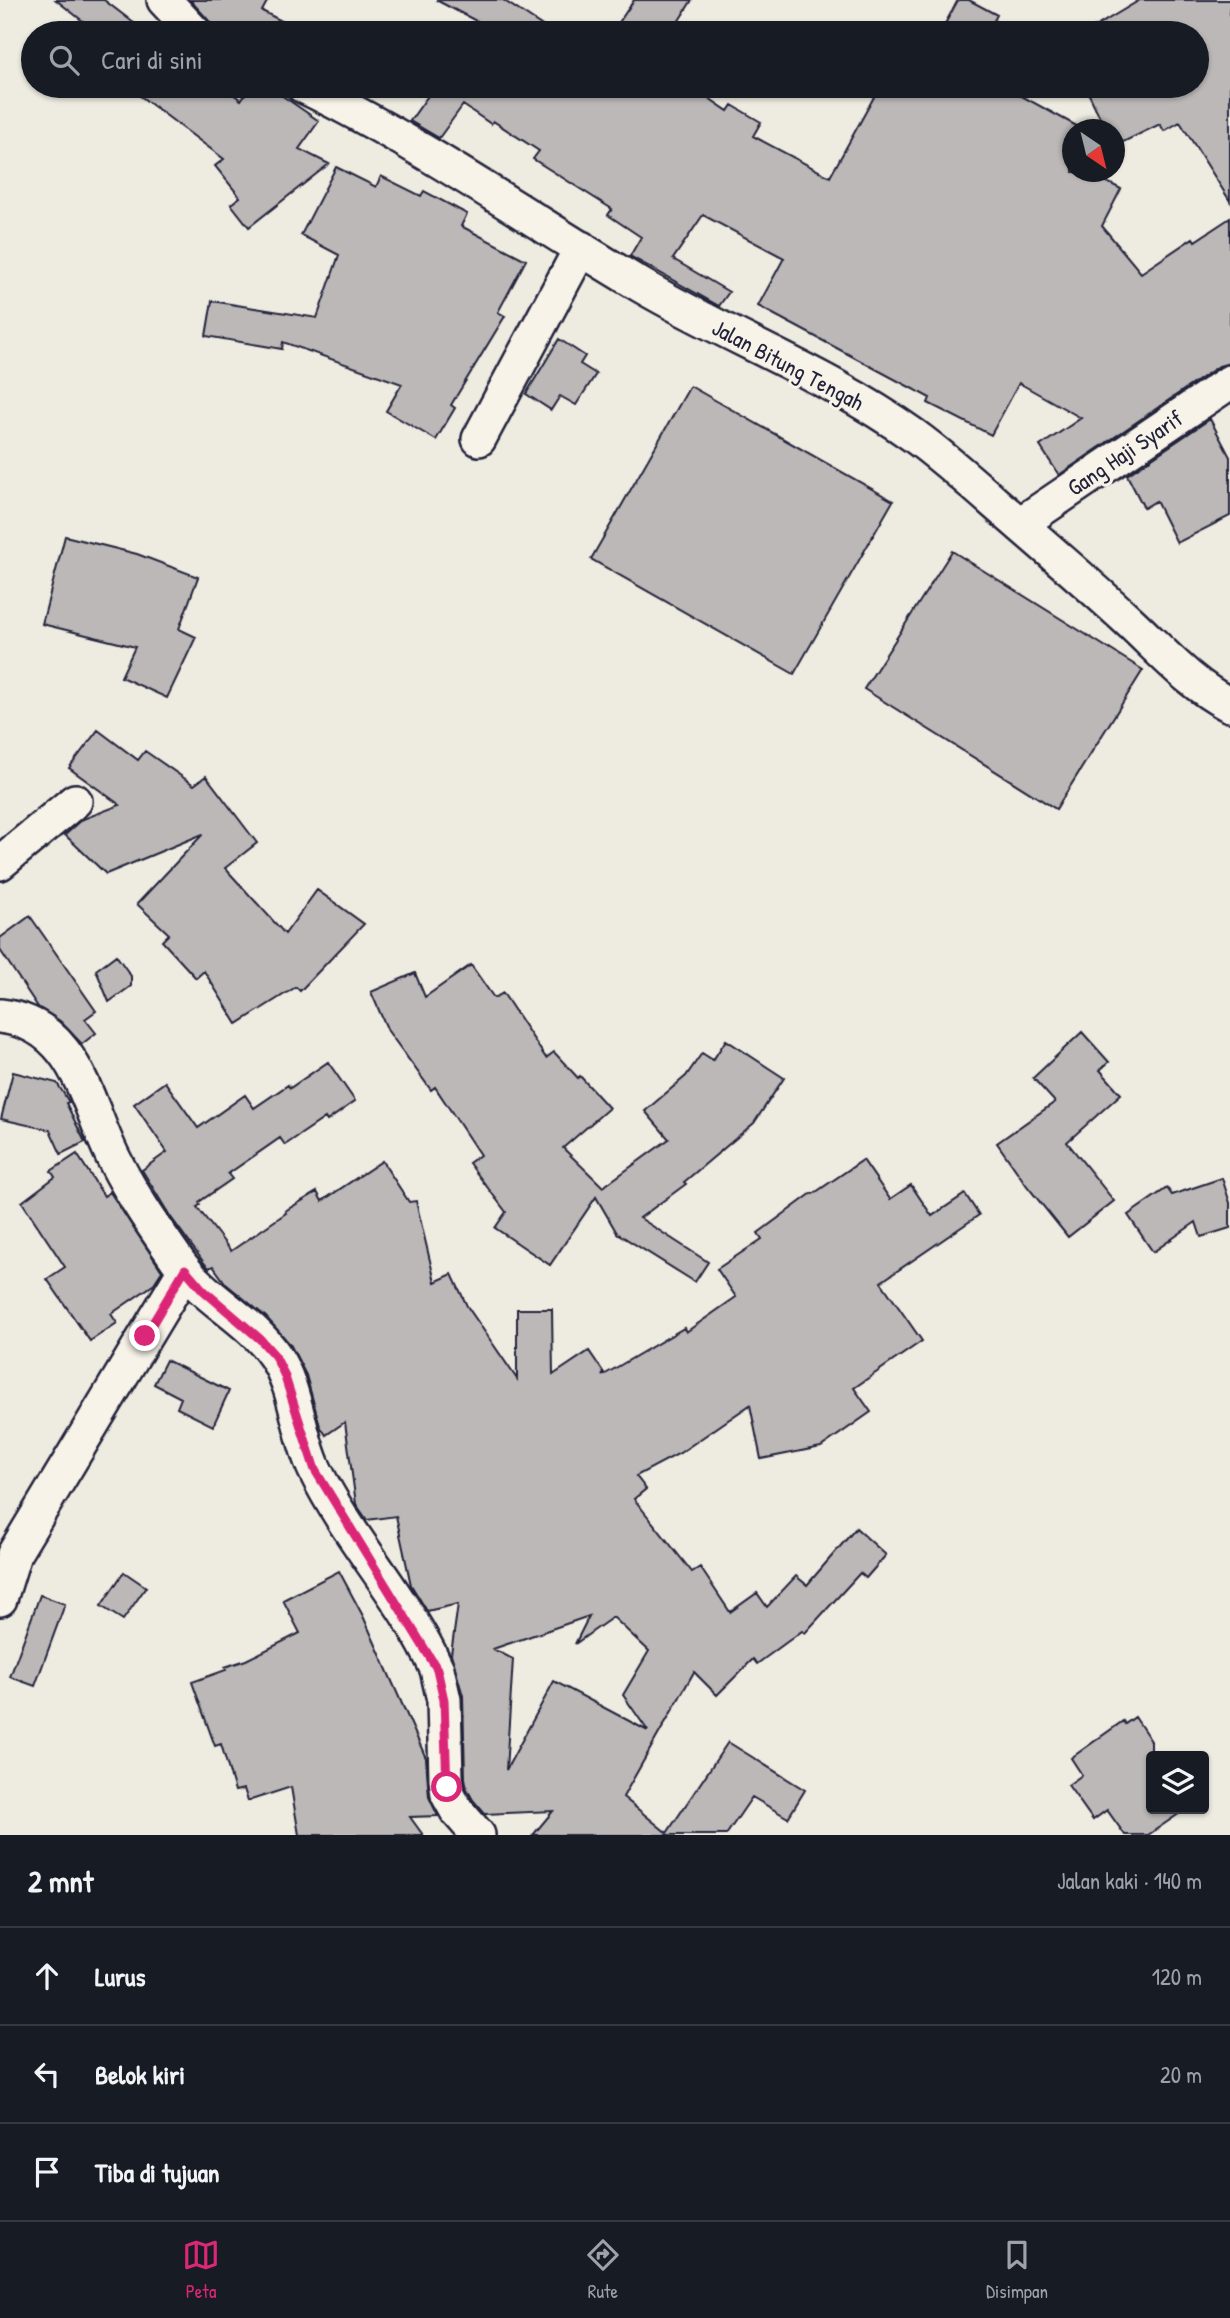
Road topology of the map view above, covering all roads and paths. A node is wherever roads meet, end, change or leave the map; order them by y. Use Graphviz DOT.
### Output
graph roads {
  1 [pos="164,0"];
  2 [pos="184,21"];
  3 [pos="327,98"];
  4 [pos="581,248"];
  5 [pos="1230,382"];
  6 [pos="479,439"];
  7 [pos="1020,524"];
  8 [pos="1230,705"];
  9 [pos="75,801"];
  10 [pos="0,863"];
  11 [pos="0,1016"];
  12 [pos="185,1269"];
  13 [pos="0,1599"];
  14 [pos="478,1835"];
  1 -- 2 [label="street"];
  3 -- 4 [label="street, Jalan Bitung Tengah"];
  4 -- 6 [label="street"];
  4 -- 7 [label="street, Jalan Bitung Tengah"];
  5 -- 7 [label="street, Gang Haji Syarif"];
  7 -- 8 [label="street, Jalan Bitung Tengah"];
  9 -- 10 [label="street"];
  11 -- 12 [label="street"];
  12 -- 13 [label="street"];
  12 -- 14 [label="street"];
}
